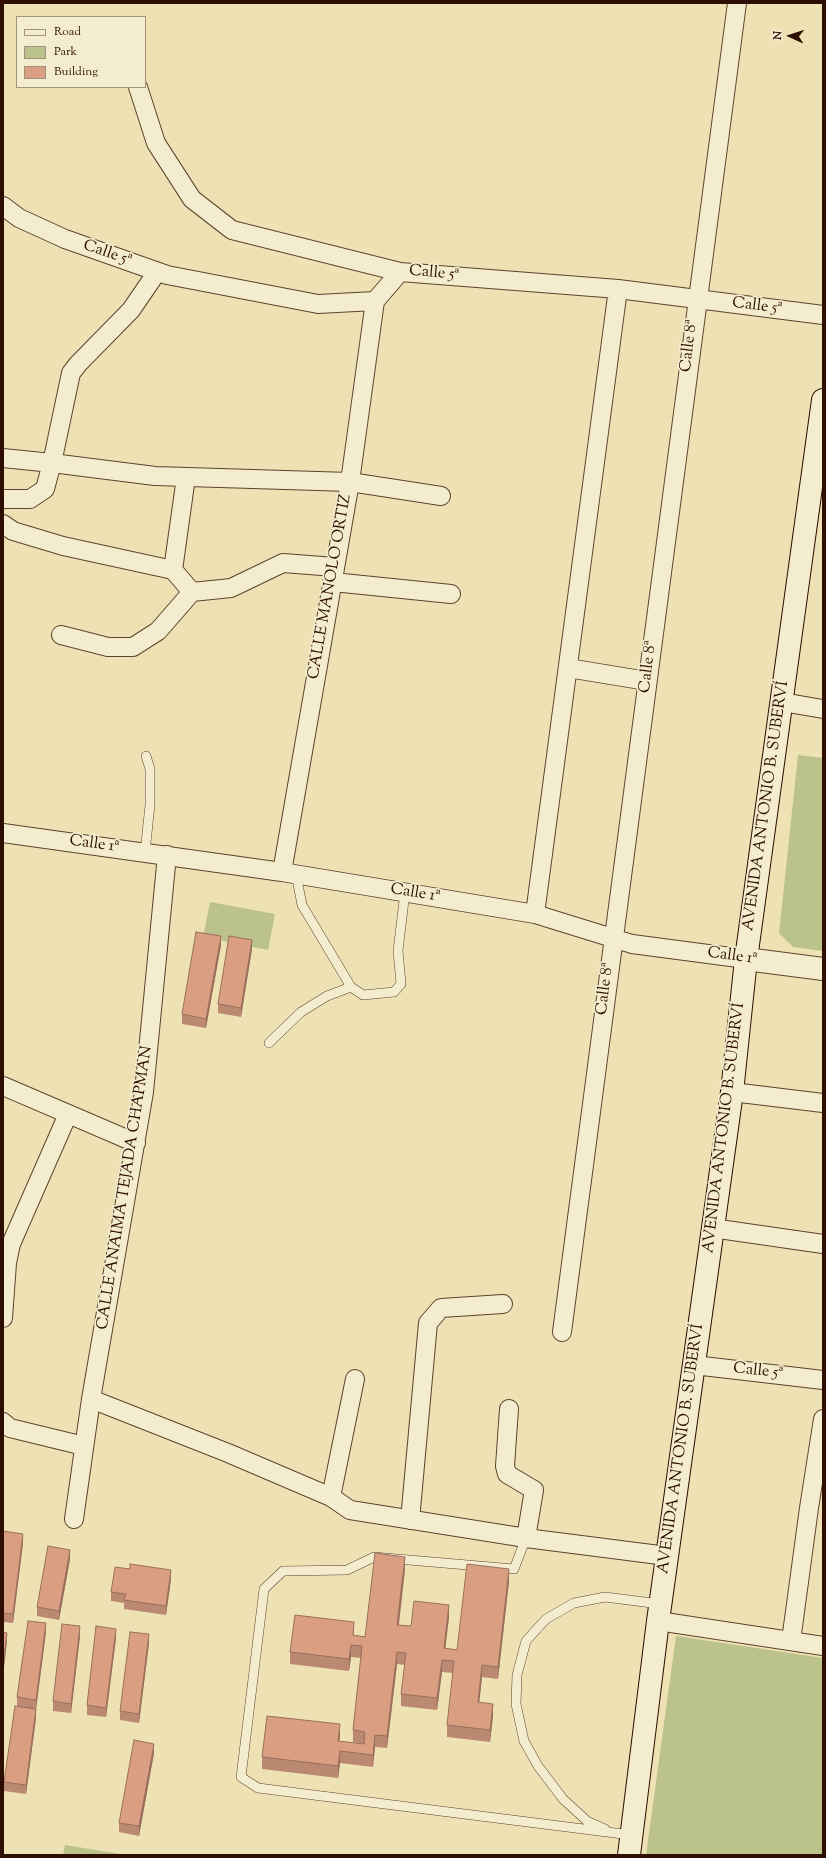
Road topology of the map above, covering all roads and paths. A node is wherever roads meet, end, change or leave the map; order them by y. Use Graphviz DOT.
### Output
graph roads {
  1 [pos="737,3"];
  2 [pos="138,88"];
  3 [pos="3,206"];
  4 [pos="157,272"];
  5 [pos="400,272"];
  6 [pos="618,289"];
  7 [pos="697,299"];
  8 [pos="375,301"];
  9 [pos="823,315"];
  10 [pos="823,400"];
  11 [pos="3,458"];
  12 [pos="52,463"];
  13 [pos="186,477"];
  14 [pos="350,482"];
  15 [pos="441,496"];
  16 [pos="3,499"];
  17 [pos="3,524"];
  18 [pos="173,570"];
  19 [pos="334,574"];
  20 [pos="192,592"];
  21 [pos="451,594"];
  22 [pos="61,635"];
  23 [pos="568,668"];
  24 [pos="647,681"];
  25 [pos="782,702"];
  26 [pos="823,709"];
  27 [pos="146,756"];
  28 [pos="3,833"];
  29 [pos="145,852"];
  30 [pos="167,855"];
  31 [pos="289,873"];
  32 [pos="405,892"];
  33 [pos="535,914"];
  34 [pos="613,938"];
  35 [pos="746,959"];
  36 [pos="823,969"];
  37 [pos="351,987"];
  38 [pos="269,1043"];
  39 [pos="3,1086"];
  40 [pos="732,1092"];
  41 [pos="823,1103"];
  42 [pos="68,1114"];
  43 [pos="136,1143"];
  44 [pos="712,1228"];
  45 [pos="823,1244"];
  46 [pos="7,1245"];
  47 [pos="503,1304"];
  48 [pos="3,1318"];
  49 [pos="562,1332"];
  50 [pos="694,1365"];
  51 [pos="355,1379"];
  52 [pos="823,1380"];
  53 [pos="91,1399"];
  54 [pos="509,1409"];
  55 [pos="823,1419"];
  56 [pos="3,1422"];
  57 [pos="84,1446"];
  58 [pos="331,1497"];
  59 [pos="816,1509"];
  60 [pos="74,1519"];
  61 [pos="410,1520"];
  62 [pos="526,1538"];
  63 [pos="667,1556"];
  64 [pos="659,1612"];
  65 [pos="791,1641"];
  66 [pos="823,1646"];
  67 [pos="624,1841"];
  1 -- 7 [label="street, Calle 8ª"];
  2 -- 5 [label="street"];
  3 -- 4 [label="street, Calle 5ª"];
  4 -- 8 [label="street, Calle 5ª"];
  4 -- 12 [label="street"];
  5 -- 6 [label="street, Calle 5ª"];
  5 -- 8 [label="street, Calle 5ª"];
  6 -- 7 [label="street, Calle 5ª"];
  6 -- 23 [label="street"];
  7 -- 9 [label="street, Calle 5ª"];
  7 -- 24 [label="street, Calle 8ª"];
  8 -- 14 [label="street, CALLE MANOLO ORTIZ"];
  10 -- 25 [label="main road, AVENIDA ANTONIO B. SUBERVÍ"];
  11 -- 12 [label="street"];
  12 -- 13 [label="street"];
  12 -- 16 [label="street"];
  13 -- 14 [label="street"];
  13 -- 18 [label="street"];
  14 -- 15 [label="street"];
  14 -- 19 [label="street, CALLE MANOLO ORTIZ"];
  17 -- 18 [label="street"];
  18 -- 20 [label="street"];
  19 -- 20 [label="street"];
  19 -- 21 [label="street"];
  19 -- 31 [label="street, CALLE MANOLO ORTIZ"];
  20 -- 22 [label="street"];
  23 -- 24 [label="street"];
  23 -- 33 [label="street"];
  24 -- 34 [label="street, Calle 8ª"];
  25 -- 26 [label="street"];
  25 -- 35 [label="main road, AVENIDA ANTONIO B. SUBERVÍ"];
  27 -- 29 [label="lane"];
  28 -- 29 [label="street, Calle 1ª"];
  29 -- 30 [label="street, Calle 1ª"];
  30 -- 31 [label="street, Calle 1ª"];
  30 -- 43 [label="street, CALLE ANAIMA TEJADA CHAPMAN"];
  31 -- 32 [label="street, Calle 1ª"];
  31 -- 37 [label="lane"];
  32 -- 33 [label="street, Calle 1ª"];
  32 -- 37 [label="lane"];
  33 -- 34 [label="street, Calle 1ª"];
  34 -- 35 [label="street, Calle 1ª"];
  34 -- 49 [label="street, Calle 8ª"];
  35 -- 36 [label="main road, Calle 1ª"];
  35 -- 40 [label="main road, AVENIDA ANTONIO B. SUBERVÍ"];
  37 -- 38 [label="lane"];
  39 -- 42 [label="street"];
  40 -- 41 [label="street"];
  40 -- 44 [label="main road, AVENIDA ANTONIO B. SUBERVÍ"];
  42 -- 43 [label="street"];
  42 -- 46 [label="street"];
  43 -- 53 [label="street, CALLE ANAIMA TEJADA CHAPMAN"];
  44 -- 45 [label="street"];
  44 -- 50 [label="main road, AVENIDA ANTONIO B. SUBERVÍ"];
  46 -- 48 [label="street"];
  47 -- 61 [label="street"];
  50 -- 52 [label="street, Calle 5ª"];
  50 -- 63 [label="main road, AVENIDA ANTONIO B. SUBERVÍ"];
  51 -- 58 [label="street"];
  53 -- 57 [label="street, CALLE ANAIMA TEJADA CHAPMAN"];
  53 -- 58 [label="street"];
  54 -- 62 [label="street"];
  55 -- 59 [label="street"];
  56 -- 57 [label="street"];
  57 -- 60 [label="street, CALLE ANAIMA TEJADA CHAPMAN"];
  58 -- 61 [label="street"];
  59 -- 65 [label="street"];
  61 -- 62 [label="street"];
  62 -- 63 [label="street"];
  62 -- 67 [label="lane"];
  63 -- 64 [label="main road, AVENIDA ANTONIO B. SUBERVÍ"];
  64 -- 65 [label="street"];
  64 -- 67 [label="main road, AVENIDA ANTONIO B. SUBERVÍ"];
  64 -- 67 [label="lane"];
  65 -- 66 [label="street"];
}
